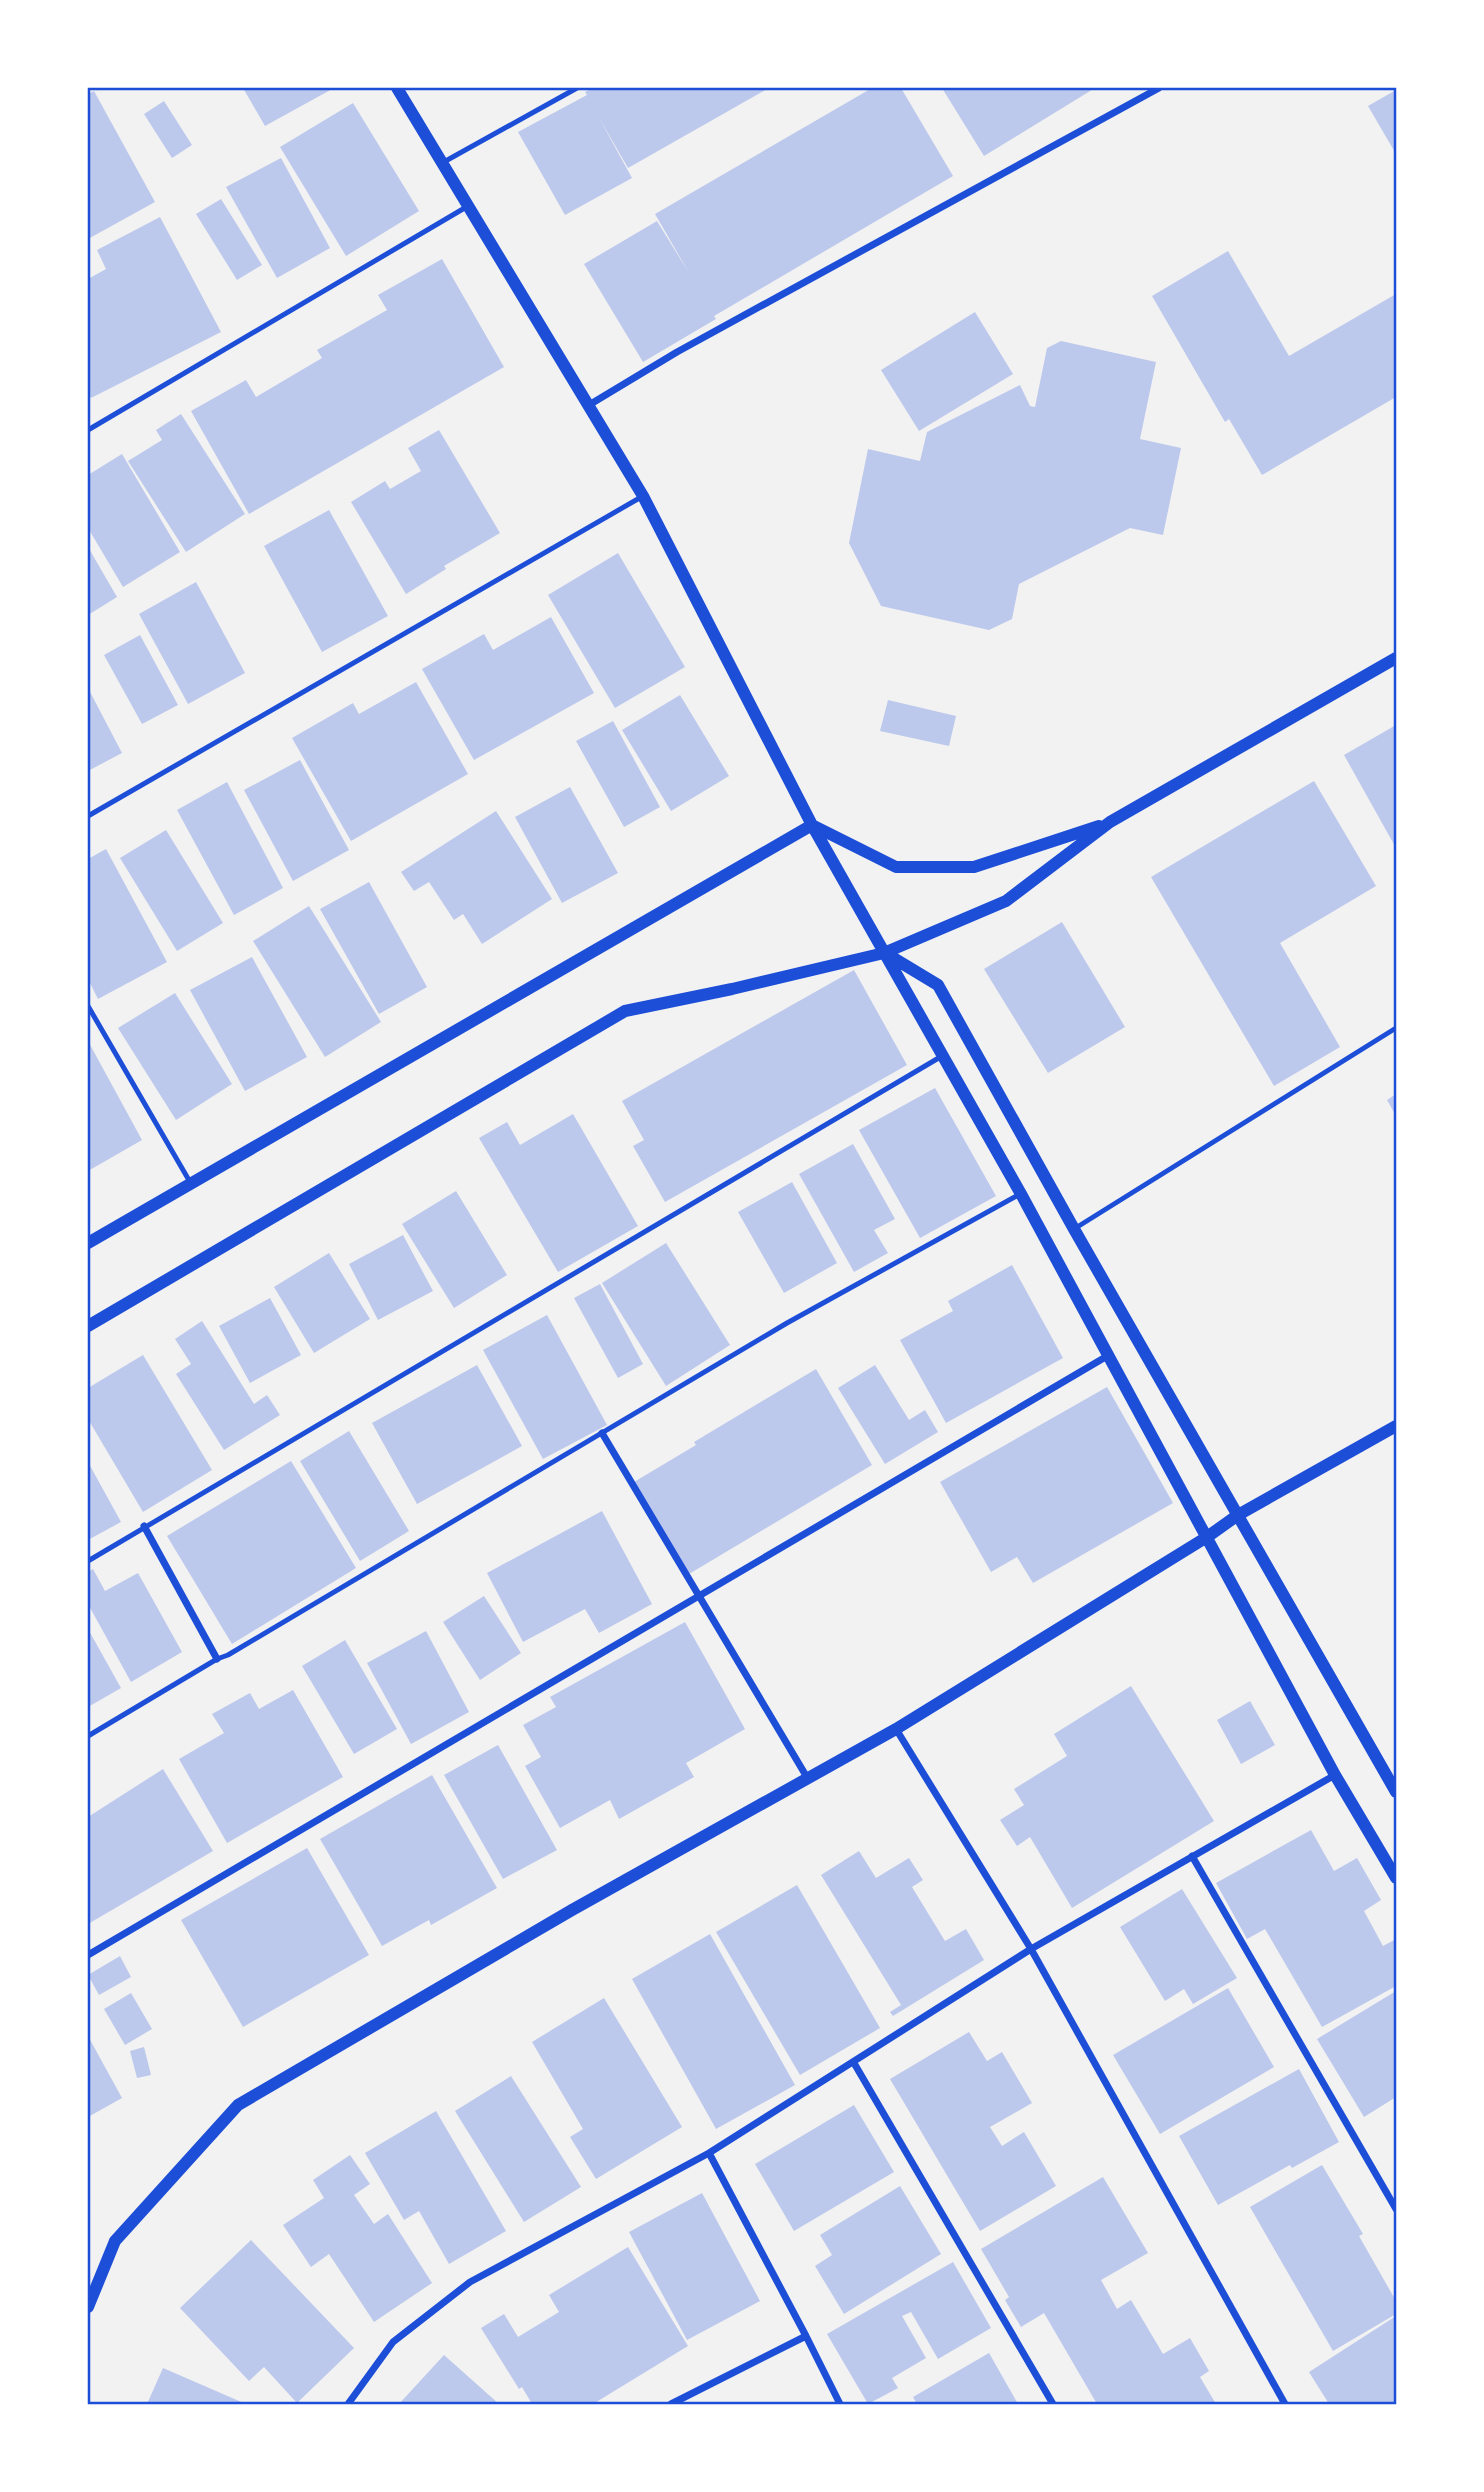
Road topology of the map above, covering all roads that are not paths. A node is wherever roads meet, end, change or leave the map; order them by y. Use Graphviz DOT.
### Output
graph roads {
  1 [pos="397,88"];
  2 [pos="577,88"];
  3 [pos="1159,88"];
  4 [pos="442,163"];
  5 [pos="468,206"];
  6 [pos="589,405"];
  7 [pos="88,430"];
  8 [pos="643,496"];
  9 [pos="1396,658"];
  10 [pos="88,817"];
  11 [pos="1110,822"];
  12 [pos="812,825"];
  13 [pos="884,953"];
  14 [pos="88,1006"];
  15 [pos="1396,1028"];
  16 [pos="942,1056"];
  17 [pos="190,1182"];
  18 [pos="1021,1194"];
  19 [pos="1074,1229"];
  20 [pos="88,1243"];
  21 [pos="88,1326"];
  22 [pos="1109,1355"];
  23 [pos="1396,1426"];
  24 [pos="602,1433"];
  25 [pos="1238,1515"];
  26 [pos="144,1526"];
  27 [pos="1208,1536"];
  28 [pos="88,1561"];
  29 [pos="699,1596"];
  30 [pos="217,1659"];
  31 [pos="896,1729"];
  32 [pos="88,1736"];
  33 [pos="1335,1775"];
  34 [pos="808,1779"];
  35 [pos="1396,1792"];
  36 [pos="1192,1856"];
  37 [pos="1396,1878"];
  38 [pos="1031,1949"];
  39 [pos="88,1955"];
  40 [pos="854,2063"];
  41 [pos="709,2153"];
  42 [pos="1396,2209"];
  43 [pos="88,2307"];
  44 [pos="806,2336"];
  45 [pos="348,2404"];
  46 [pos="671,2404"];
  47 [pos="840,2404"];
  48 [pos="1053,2404"];
  49 [pos="1285,2404"];
  1 -- 4 [label="street"];
  2 -- 4 [label="lane"];
  3 -- 6 [label="street"];
  4 -- 5 [label="street"];
  5 -- 6 [label="street"];
  5 -- 7 [label="lane"];
  6 -- 8 [label="street"];
  8 -- 10 [label="lane"];
  8 -- 12 [label="street"];
  9 -- 11 [label="street"];
  11 -- 12 [label="street"];
  11 -- 13 [label="street"];
  12 -- 13 [label="street"];
  12 -- 17 [label="street"];
  13 -- 16 [label="street"];
  13 -- 19 [label="street"];
  13 -- 21 [label="street"];
  14 -- 17 [label="lane"];
  15 -- 19 [label="lane"];
  16 -- 18 [label="street"];
  16 -- 26 [label="lane"];
  17 -- 20 [label="street"];
  18 -- 22 [label="street"];
  18 -- 24 [label="lane"];
  19 -- 25 [label="street"];
  22 -- 27 [label="street"];
  22 -- 29 [label="street"];
  23 -- 25 [label="street"];
  24 -- 29 [label="street"];
  24 -- 30 [label="lane"];
  25 -- 27 [label="street"];
  25 -- 35 [label="street"];
  26 -- 28 [label="lane"];
  26 -- 30 [label="street"];
  27 -- 31 [label="street"];
  27 -- 33 [label="street"];
  29 -- 34 [label="street"];
  29 -- 39 [label="street"];
  30 -- 32 [label="lane"];
  31 -- 34 [label="street"];
  31 -- 38 [label="street"];
  33 -- 36 [label="street"];
  33 -- 37 [label="street"];
  34 -- 43 [label="street"];
  36 -- 38 [label="street"];
  36 -- 42 [label="street"];
  38 -- 40 [label="street"];
  38 -- 49 [label="street"];
  40 -- 41 [label="street"];
  40 -- 48 [label="street"];
  41 -- 44 [label="street"];
  41 -- 45 [label="street"];
  44 -- 46 [label="street"];
  44 -- 47 [label="street"];
}
